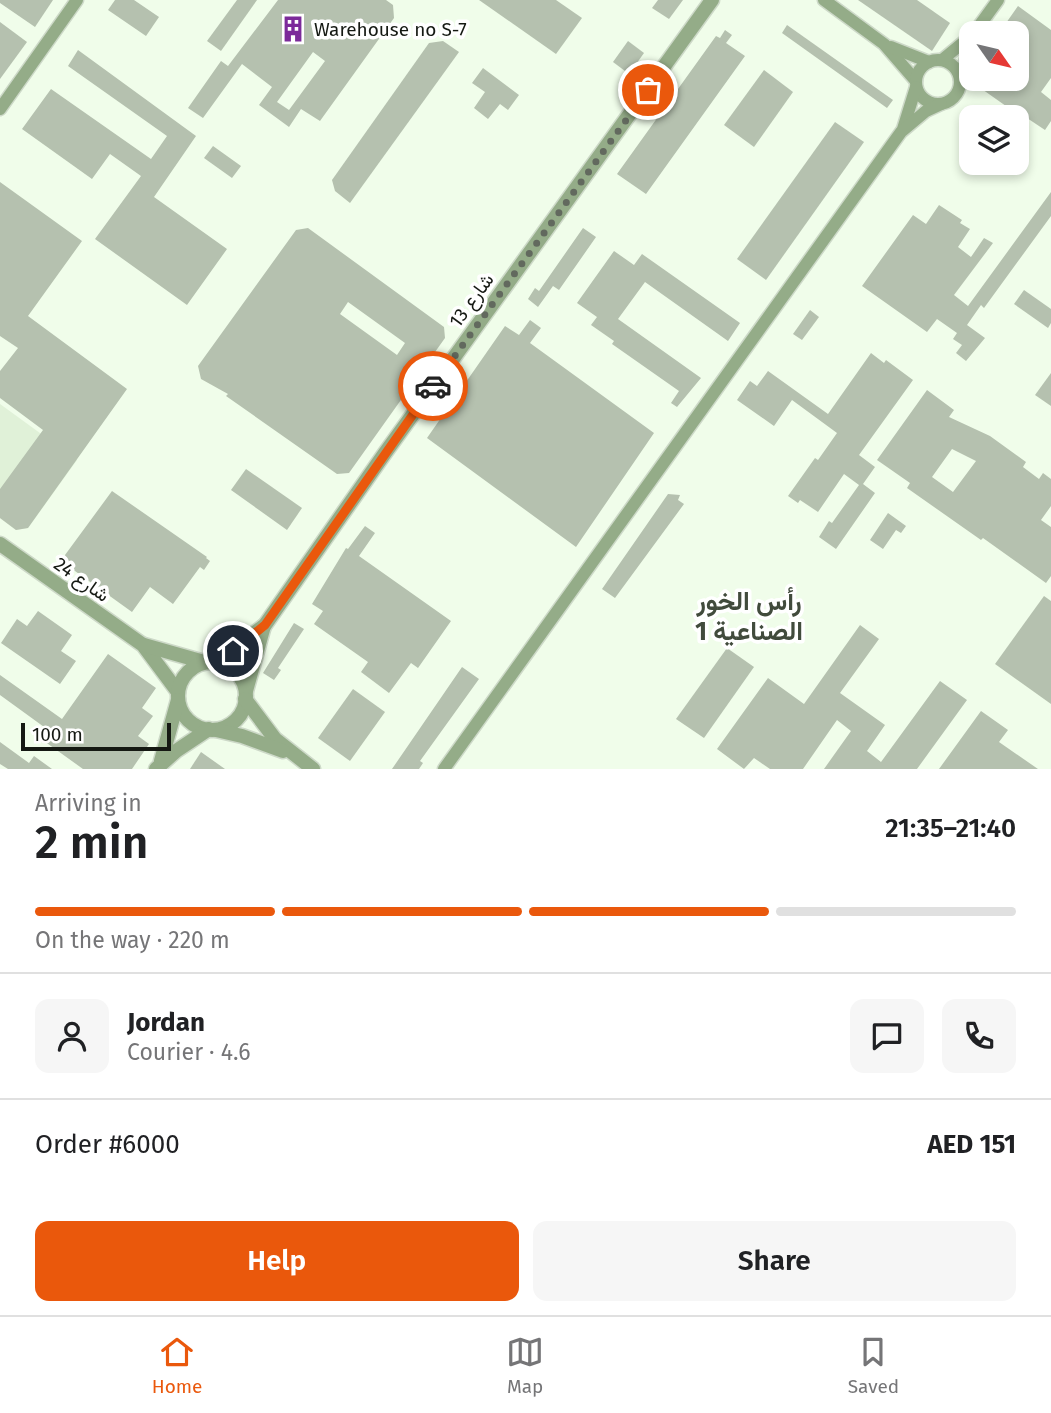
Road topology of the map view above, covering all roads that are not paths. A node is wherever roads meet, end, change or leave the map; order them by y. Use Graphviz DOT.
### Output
graph roads {
  1 [pos="77,0"];
  2 [pos="712,0"];
  3 [pos="824,0"];
  4 [pos="998,0"];
  5 [pos="983,21"];
  6 [pos="884,44"];
  7 [pos="959,45"];
  8 [pos="936,61"];
  9 [pos="959,77"];
  10 [pos="916,84"];
  11 [pos="959,84"];
  12 [pos="941,104"];
  13 [pos="0,109"];
  14 [pos="901,132"];
  15 [pos="0,544"];
  16 [pos="265,625"];
  17 [pos="143,645"];
  18 [pos="210,662"];
  19 [pos="178,696"];
  20 [pos="246,696"];
  21 [pos="212,729"];
  22 [pos="294,756"];
  23 [pos="159,766"];
  24 [pos="313,769"];
  25 [pos="444,769"];
  1 -- 13 [label="street"];
  2 -- 16 [label="street, شارع 13"];
  3 -- 6 [label="street"];
  4 -- 5 [label="street"];
  6 -- 8 [label="street"];
  6 -- 10 [label="street"];
  7 -- 8 [label="street"];
  8 -- 9 [label="street"];
  8 -- 10 [label="street"];
  10 -- 12 [label="street"];
  10 -- 14 [label="street"];
  11 -- 12 [label="street"];
  12 -- 14 [label="street"];
  14 -- 25 [label="street"];
  15 -- 17 [label="street, شارع 24"];
  16 -- 18 [label="street, شارع 13"];
  16 -- 20 [label="street, شارع 13"];
  17 -- 18 [label="street, شارع 24"];
  17 -- 19 [label="street, شارع 24"];
  18 -- 19 [label="street"];
  18 -- 20 [label="street"];
  19 -- 21 [label="street"];
  19 -- 23 [label="street"];
  20 -- 21 [label="street"];
  20 -- 22 [label="street"];
  21 -- 22 [label="street"];
  21 -- 23 [label="street"];
  22 -- 24 [label="street"];
}
